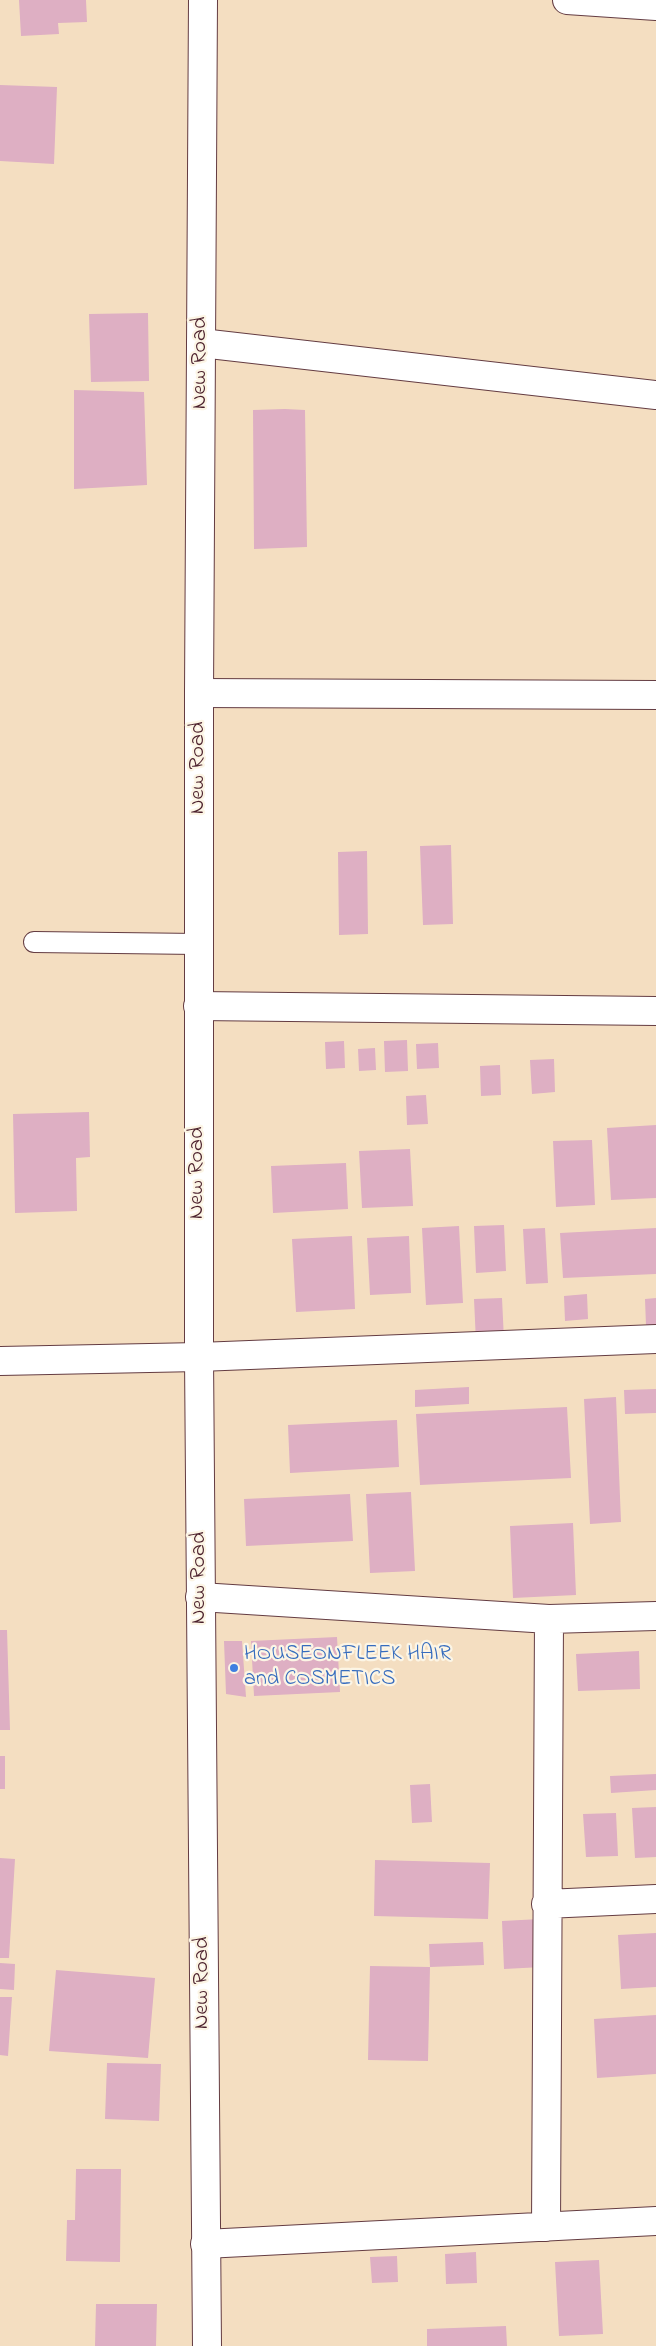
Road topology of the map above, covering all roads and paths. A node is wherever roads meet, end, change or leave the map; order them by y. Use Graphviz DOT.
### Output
graph roads {
  1 [pos="203,0"];
  2 [pos="567,0"];
  3 [pos="656,6"];
  4 [pos="202,343"];
  5 [pos="656,395"];
  6 [pos="199,693"];
  7 [pos="656,695"];
  8 [pos="34,942"];
  9 [pos="198,944"];
  10 [pos="198,1006"];
  11 [pos="656,1011"];
  12 [pos="656,1339"];
  13 [pos="199,1357"];
  14 [pos="0,1361"];
  15 [pos="200,1597"];
  16 [pos="656,1616"];
  17 [pos="548,1619"];
  18 [pos="656,1899"];
  19 [pos="546,1904"];
  20 [pos="656,2220"];
  21 [pos="546,2227"];
  22 [pos="205,2244"];
  23 [pos="207,2346"];
  1 -- 4 [label="street, New Road"];
  2 -- 3 [label="street"];
  4 -- 5 [label="street"];
  4 -- 6 [label="street, New Road"];
  6 -- 7 [label="street"];
  6 -- 9 [label="street, New Road"];
  8 -- 9 [label="lane"];
  9 -- 10 [label="street, New Road"];
  10 -- 11 [label="street"];
  10 -- 13 [label="street, New Road"];
  12 -- 13 [label="street"];
  13 -- 14 [label="street"];
  13 -- 15 [label="street, New Road"];
  15 -- 17 [label="street"];
  15 -- 22 [label="street, New Road"];
  16 -- 17 [label="street"];
  17 -- 19 [label="street"];
  18 -- 19 [label="street"];
  19 -- 21 [label="street"];
  20 -- 21 [label="street"];
  21 -- 22 [label="street"];
  22 -- 23 [label="street, New Road"];
}
